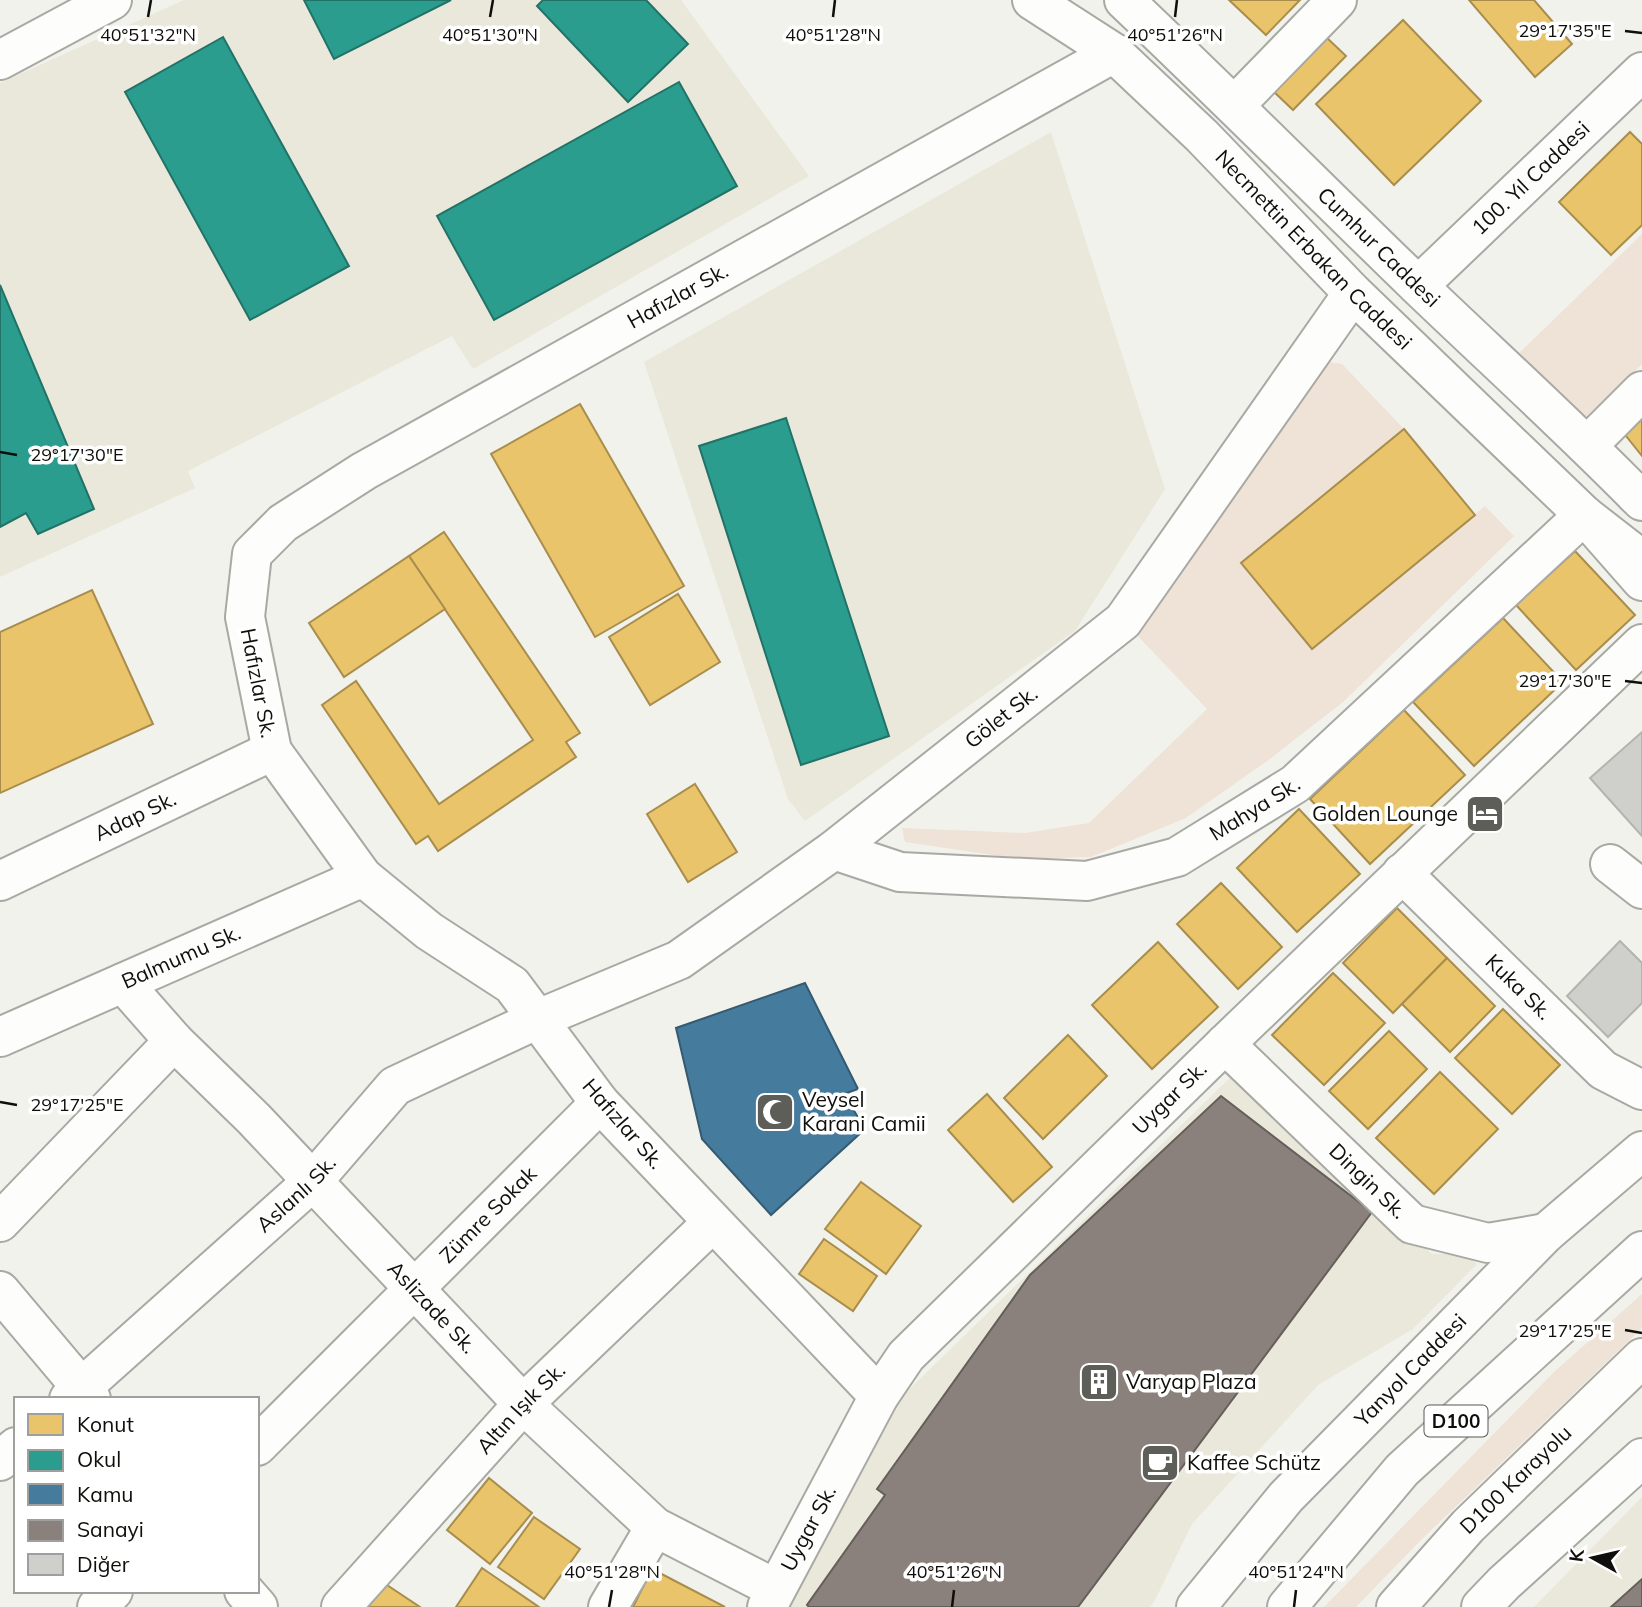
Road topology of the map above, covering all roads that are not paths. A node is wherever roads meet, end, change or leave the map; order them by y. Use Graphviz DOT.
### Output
graph roads {
  1 [pos="112,0"];
  2 [pos="1032,0"];
  3 [pos="1124,0"];
  4 [pos="1337,0"];
  5 [pos="1114,53"];
  6 [pos="0,60"];
  7 [pos="1642,72"];
  8 [pos="1235,105"];
  9 [pos="1418,286"];
  10 [pos="1353,293"];
  11 [pos="1642,391"];
  12 [pos="1587,445"];
  13 [pos="1640,497"];
  14 [pos="1584,515"];
  15 [pos="1642,560"];
  16 [pos="1642,581"];
  17 [pos="1642,644"];
  18 [pos="272,751"];
  19 [pos="834,850"];
  20 [pos="1610,864"];
  21 [pos="1402,873"];
  22 [pos="363,877"];
  23 [pos="0,881"];
  24 [pos="1642,889"];
  25 [pos="123,983"];
  26 [pos="538,1018"];
  27 [pos="0,1037"];
  28 [pos="174,1041"];
  29 [pos="1225,1044"];
  30 [pos="1642,1090"];
  31 [pos="600,1102"];
  32 [pos="1642,1151"];
  33 [pos="313,1181"];
  34 [pos="0,1222"];
  35 [pos="712,1223"];
  36 [pos="1546,1233"];
  37 [pos="1642,1251"];
  38 [pos="414,1288"];
  39 [pos="0,1291"];
  40 [pos="1642,1357"];
  41 [pos="81,1395"];
  42 [pos="879,1396"];
  43 [pos="523,1404"];
  44 [pos="259,1444"];
  45 [pos="14,1449"];
  46 [pos="1642,1458"];
  47 [pos="0,1461"];
  48 [pos="655,1527"];
  49 [pos="111,1593"];
  50 [pos="246,1593"];
  51 [pos="771,1598"];
  52 [pos="97,1607"];
  53 [pos="258,1607"];
  54 [pos="341,1607"];
  55 [pos="608,1607"];
  56 [pos="1196,1607"];
  57 [pos="1287,1607"];
  58 [pos="1396,1607"];
  59 [pos="1481,1607"];
  1 -- 6 [label="main road"];
  2 -- 5 [label="main road, Necmettin Erbakan Caddesi"];
  3 -- 8 [label="main road, Cumhur Caddesi"];
  4 -- 8 [label="main road"];
  5 -- 10 [label="main road, Necmettin Erbakan Caddesi"];
  5 -- 18 [label="main road, Hafızlar Sk."];
  7 -- 9 [label="main road, 100. Yıl Caddesi"];
  8 -- 9 [label="main road, Cumhur Caddesi"];
  9 -- 12 [label="main road, Cumhur Caddesi"];
  10 -- 14 [label="main road, Necmettin Erbakan Caddesi"];
  10 -- 19 [label="main road, Gölet Sk."];
  11 -- 12 [label="main road"];
  12 -- 13 [label="main road, Cumhur Caddesi"];
  14 -- 15 [label="main road"];
  14 -- 16 [label="main road"];
  14 -- 19 [label="main road, Mahya Sk."];
  17 -- 21 [label="main road, Uygar Sk."];
  18 -- 22 [label="main road, Hafızlar Sk."];
  18 -- 23 [label="main road, Adap Sk."];
  19 -- 26 [label="main road, Gölet Sk."];
  20 -- 24 [label="main road"];
  21 -- 29 [label="main road, Uygar Sk."];
  21 -- 30 [label="main road, Kuka Sk."];
  22 -- 25 [label="main road, Balmumu Sk."];
  22 -- 26 [label="main road, Hafızlar Sk."];
  25 -- 27 [label="main road, Balmumu Sk."];
  25 -- 28 [label="main road, Aslizade Sk."];
  26 -- 31 [label="main road, Hafızlar Sk."];
  26 -- 33 [label="main road, Aslanlı Sk."];
  28 -- 33 [label="main road, Aslizade Sk."];
  28 -- 34 [label="main road"];
  29 -- 36 [label="main road, Dingin Sk."];
  29 -- 42 [label="main road, Uygar Sk."];
  31 -- 35 [label="main road, Hafızlar Sk."];
  31 -- 38 [label="main road, Zümre Sokak"];
  32 -- 36 [label="main road, Yanyol Caddesi"];
  33 -- 38 [label="main road, Aslizade Sk."];
  33 -- 41 [label="main road, Aslanlı Sk."];
  35 -- 42 [label="main road, Hafızlar Sk."];
  35 -- 43 [label="main road, Altın Işık Sk."];
  36 -- 56 [label="main road, Yanyol Caddesi"];
  37 -- 57 [label="main road, D100"];
  38 -- 43 [label="main road, Aslizade Sk."];
  38 -- 44 [label="main road, Zümre Sokak"];
  39 -- 41 [label="main road"];
  40 -- 58 [label="main road, D100 Karayolu"];
  42 -- 51 [label="main road, Uygar Sk."];
  43 -- 48 [label="main road, Aslizade Sk."];
  43 -- 54 [label="main road, Altın Işık Sk."];
  45 -- 47 [label="main road"];
  46 -- 59 [label="main road"];
  48 -- 51 [label="main road, Aslizade Sk."];
  48 -- 55 [label="main road"];
  49 -- 52 [label="main road"];
  50 -- 53 [label="main road"];
}
